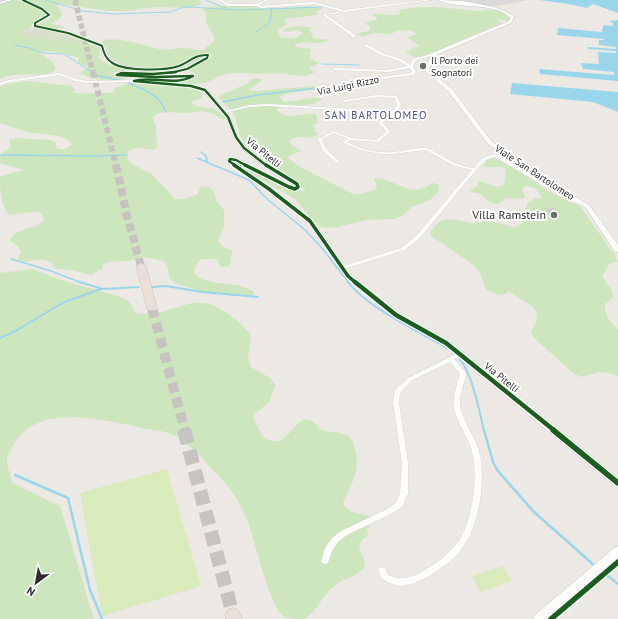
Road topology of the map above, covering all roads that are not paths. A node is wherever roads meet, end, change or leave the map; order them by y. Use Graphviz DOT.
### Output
graph roads {
  1 [pos="10,0"];
  2 [pos="22,0"];
  3 [pos="220,0"];
  4 [pos="244,0"];
  5 [pos="267,0"];
  6 [pos="431,0"];
  7 [pos="440,0"];
  8 [pos="0,3"];
  9 [pos="247,4"];
  10 [pos="258,5"];
  11 [pos="344,11"];
  12 [pos="354,36"];
  13 [pos="366,45"];
  14 [pos="433,54"];
  15 [pos="418,58"];
  16 [pos="430,62"];
  17 [pos="411,67"];
  18 [pos="335,70"];
  19 [pos="134,81"];
  20 [pos="0,84"];
  21 [pos="312,92"];
  22 [pos="344,101"];
  23 [pos="353,110"];
  24 [pos="224,112"];
  25 [pos="351,139"];
  26 [pos="338,162"];
  27 [pos="475,169"];
  28 [pos="585,204"];
  29 [pos="618,250"];
  30 [pos="141,266"];
  31 [pos="342,268"];
  32 [pos="152,308"];
  33 [pos="460,354"];
  34 [pos="452,359"];
  35 [pos="618,483"];
  36 [pos="618,551"];
  37 [pos="325,560"];
  38 [pos="382,570"];
  39 [pos="539,619"];
  1 -- 8 [label="street"];
  2 -- 19 [label="street"];
  3 -- 9 [label="street"];
  4 -- 9 [label="street"];
  5 -- 10 [label="street"];
  6 -- 11 [label="street"];
  7 -- 14 [label="main road"];
  9 -- 10 [label="street"];
  10 -- 11 [label="street"];
  11 -- 12 [label="street"];
  13 -- 17 [label="street"];
  14 -- 15 [label="street"];
  14 -- 16 [label="main road"];
  15 -- 16 [label="street"];
  15 -- 17 [label="street, Via Luigi Rizzo"];
  16 -- 28 [label="main road, Viale San Bartolomeo"];
  17 -- 18 [label="street"];
  17 -- 21 [label="street, Via Luigi Rizzo"];
  19 -- 20 [label="street"];
  19 -- 24 [label="street, Via Pitelli"];
  22 -- 25 [label="street"];
  23 -- 24 [label="street"];
  24 -- 31 [label="street, Via Pitelli"];
  25 -- 26 [label="street"];
  25 -- 27 [label="street"];
  27 -- 28 [label="street"];
  27 -- 31 [label="street"];
  28 -- 29 [label="main road, Viale San Bartolomeo"];
  30 -- 32 [label="highway"];
  31 -- 33 [label="street, Via Pitelli"];
  33 -- 34 [label="street"];
  33 -- 35 [label="street, Via Pitelli"];
  34 -- 37 [label="street"];
  34 -- 38 [label="street"];
  36 -- 39 [label="main road"];
}
